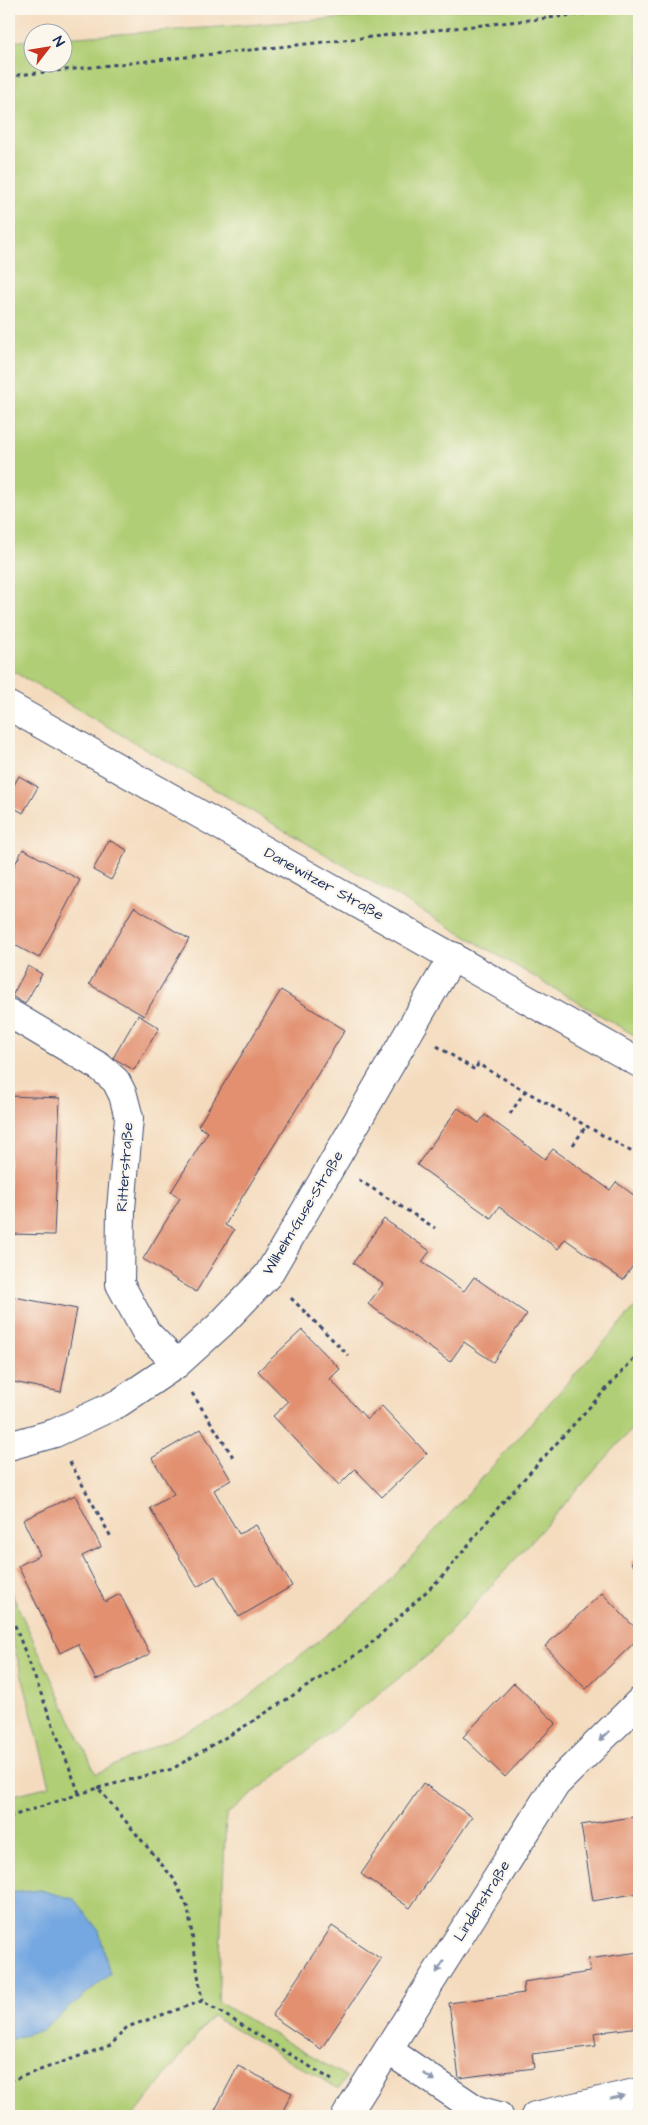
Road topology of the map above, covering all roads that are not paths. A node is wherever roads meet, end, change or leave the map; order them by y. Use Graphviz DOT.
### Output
graph roads {
  1 [pos="9,706"];
  2 [pos="453,956"];
  3 [pos="9,1013"];
  4 [pos="639,1063"];
  5 [pos="177,1364"];
  6 [pos="9,1446"];
  7 [pos="639,1702"];
  8 [pos="388,2050"];
  9 [pos="639,2092"];
  10 [pos="352,2106"];
  11 [pos="499,2116"];
  12 [pos="535,2116"];
  1 -- 2 [label="street, Danewitzer Straße"];
  2 -- 4 [label="street, Danewitzer Straße"];
  2 -- 5 [label="street, Wilhelm-Guse-Straße"];
  3 -- 5 [label="street, Ritterstraße"];
  5 -- 6 [label="street, Wilhelm-Guse-Straße"];
  7 -- 8 [label="street, Lindenstraße, one-way"];
  8 -- 10 [label="street, Lindenstraße"];
  8 -- 11 [label="street, one-way"];
  12 -- 9 [label="street, one-way"];
}
